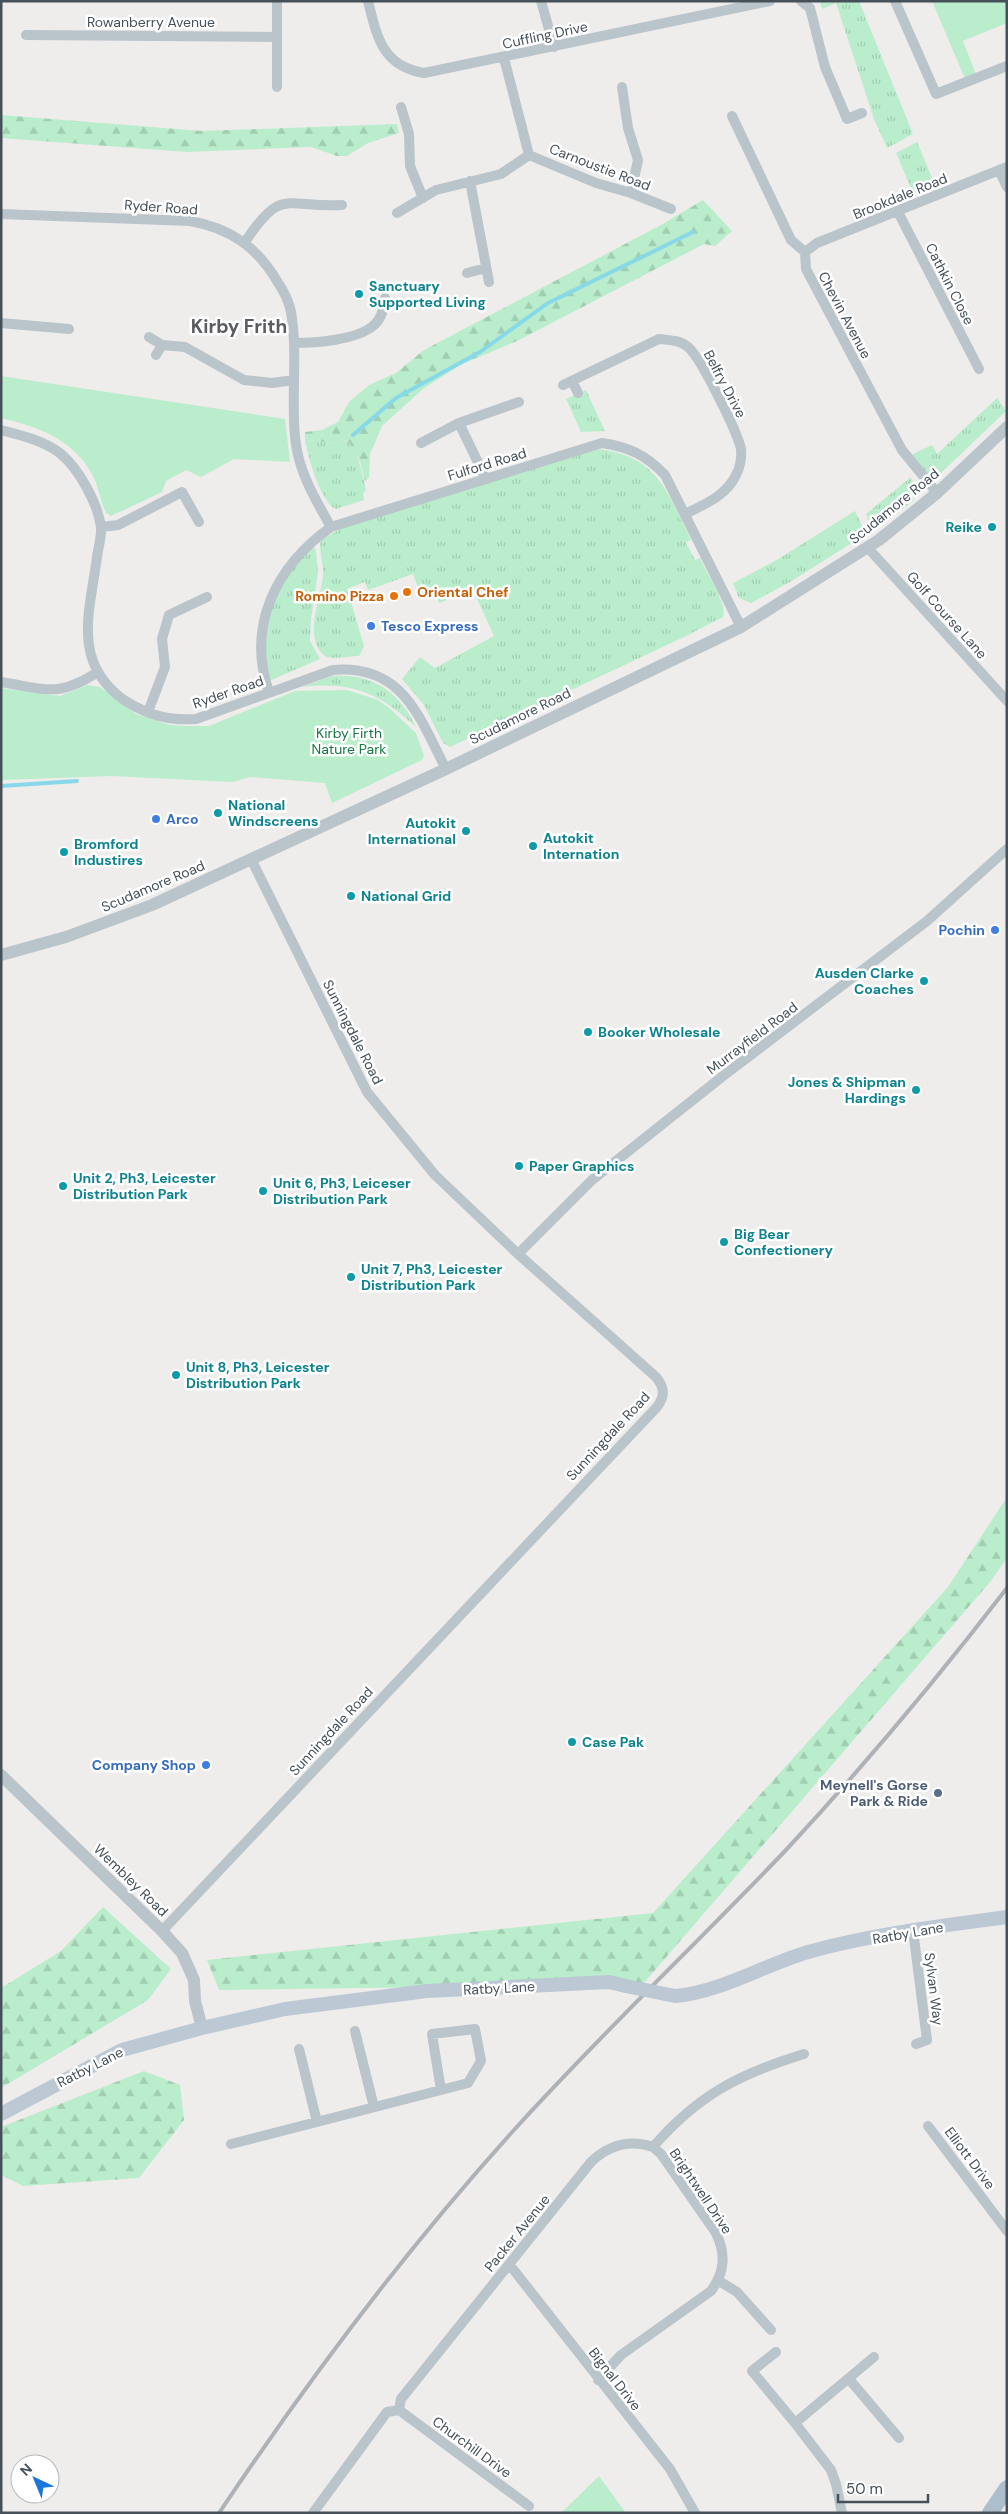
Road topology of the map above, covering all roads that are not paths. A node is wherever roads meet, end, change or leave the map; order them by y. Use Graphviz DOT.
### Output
graph roads {
  1 [pos="277,1"];
  2 [pos="368,1"];
  3 [pos="541,1"];
  4 [pos="770,1"];
  5 [pos="801,1"];
  6 [pos="896,1"];
  7 [pos="739,4"];
  8 [pos="26,35"];
  9 [pos="276,37"];
  10 [pos="554,47"];
  11 [pos="504,58"];
  12 [pos="1007,66"];
  13 [pos="277,87"];
  14 [pos="622,87"];
  15 [pos="401,108"];
  16 [pos="862,113"];
  17 [pos="732,116"];
  18 [pos="529,155"];
  19 [pos="1003,169"];
  20 [pos="470,182"];
  21 [pos="1007,187"];
  22 [pos="631,193"];
  23 [pos="422,198"];
  24 [pos="342,205"];
  25 [pos="670,209"];
  26 [pos="397,212"];
  27 [pos="898,212"];
  28 [pos="1,214"];
  29 [pos="245,242"];
  30 [pos="805,252"];
  31 [pos="486,268"];
  32 [pos="467,273"];
  33 [pos="489,282"];
  34 [pos="385,298"];
  35 [pos="1,323"];
  36 [pos="69,328"];
  37 [pos="150,337"];
  38 [pos="294,343"];
  39 [pos="162,345"];
  40 [pos="156,355"];
  41 [pos="979,369"];
  42 [pos="294,380"];
  43 [pos="578,393"];
  44 [pos="518,402"];
  45 [pos="459,423"];
  46 [pos="1007,427"];
  47 [pos="1,430"];
  48 [pos="422,443"];
  49 [pos="486,479"];
  50 [pos="936,494"];
  51 [pos="686,514"];
  52 [pos="198,522"];
  53 [pos="101,527"];
  54 [pos="331,528"];
  55 [pos="868,548"];
  56 [pos="207,597"];
  57 [pos="741,627"];
  58 [pos="98,672"];
  59 [pos="1,682"];
  60 [pos="269,692"];
  61 [pos="1007,701"];
  62 [pos="148,712"];
  63 [pos="446,769"];
  64 [pos="1007,849"];
  65 [pos="251,859"];
  66 [pos="1,955"];
  67 [pos="518,1254"];
  68 [pos="1,1775"];
  69 [pos="1007,1918"];
  70 [pos="162,1930"];
  71 [pos="913,1930"];
  72 [pos="202,2028"];
  73 [pos="355,2031"];
  74 [pos="916,2044"];
  75 [pos="299,2049"];
  76 [pos="804,2054"];
  77 [pos="441,2090"];
  78 [pos="374,2107"];
  79 [pos="1,2114"];
  80 [pos="317,2122"];
  81 [pos="928,2126"];
  82 [pos="231,2144"];
  83 [pos="653,2147"];
  84 [pos="1007,2231"];
  85 [pos="509,2264"];
  86 [pos="718,2281"];
  87 [pos="771,2330"];
  88 [pos="776,2352"];
  89 [pos="874,2357"];
  90 [pos="849,2379"];
  91 [pos="598,2380"];
  92 [pos="400,2410"];
  93 [pos="795,2423"];
  94 [pos="899,2438"];
  95 [pos="1007,2488"];
  96 [pos="529,2506"];
  97 [pos="313,2513"];
  98 [pos="695,2513"];
  99 [pos="842,2513"];
  100 [pos="990,2513"];
  1 -- 9 [label="street"];
  2 -- 11 [label="street, Cuffling Drive"];
  3 -- 10 [label="street"];
  4 -- 7 [label="street, Cuffling Drive"];
  5 -- 16 [label="street"];
  6 -- 12 [label="street"];
  7 -- 10 [label="street, Cuffling Drive"];
  8 -- 9 [label="street, Rowanberry Avenue"];
  9 -- 13 [label="street"];
  10 -- 11 [label="street, Cuffling Drive"];
  11 -- 18 [label="street, Carnoustie Road"];
  14 -- 22 [label="street"];
  15 -- 23 [label="street"];
  17 -- 30 [label="street"];
  18 -- 20 [label="street"];
  18 -- 22 [label="street, Carnoustie Road"];
  19 -- 21 [label="street"];
  19 -- 27 [label="street, Brookdale Road"];
  20 -- 23 [label="street"];
  20 -- 31 [label="street"];
  22 -- 25 [label="street, Carnoustie Road"];
  23 -- 26 [label="street"];
  24 -- 29 [label="street"];
  27 -- 30 [label="street, Brookdale Road"];
  27 -- 41 [label="street, Cathkin Close"];
  28 -- 29 [label="street, Ryder Road"];
  29 -- 38 [label="street, Ryder Road"];
  30 -- 50 [label="street, Chevin Avenue"];
  31 -- 32 [label="street"];
  31 -- 33 [label="street"];
  34 -- 38 [label="street"];
  35 -- 36 [label="street"];
  37 -- 39 [label="street"];
  38 -- 42 [label="street, Ryder Road"];
  39 -- 40 [label="street"];
  39 -- 42 [label="street"];
  42 -- 54 [label="street, Ryder Road"];
  43 -- 51 [label="street, Belfry Drive"];
  44 -- 45 [label="street"];
  45 -- 48 [label="street"];
  45 -- 49 [label="street"];
  46 -- 50 [label="street, Scudamore Road"];
  47 -- 53 [label="street, Ryder Road"];
  49 -- 51 [label="street, Fulford Road"];
  49 -- 54 [label="street, Fulford Road"];
  50 -- 55 [label="street, Scudamore Road"];
  51 -- 57 [label="street, Fulford Road"];
  52 -- 53 [label="street"];
  53 -- 58 [label="street, Ryder Road"];
  54 -- 60 [label="street, Fulford Road"];
  55 -- 57 [label="street, Scudamore Road"];
  55 -- 61 [label="street, Golf Course Lane"];
  56 -- 62 [label="street"];
  57 -- 63 [label="street, Scudamore Road"];
  58 -- 59 [label="street"];
  58 -- 62 [label="street, Ryder Road"];
  60 -- 62 [label="street, Ryder Road"];
  60 -- 63 [label="street, Ryder Road"];
  63 -- 65 [label="street, Scudamore Road"];
  64 -- 67 [label="street, Murrayfield Road"];
  65 -- 66 [label="street, Scudamore Road"];
  65 -- 67 [label="street, Sunningdale Road"];
  67 -- 70 [label="street, Sunningdale Road"];
  68 -- 70 [label="street, Wembley Road"];
  69 -- 71 [label="main road, Ratby Lane"];
  70 -- 72 [label="street, Wembley Road"];
  71 -- 72 [label="main road, Ratby Lane, bridge"];
  71 -- 74 [label="street, Sylvan Way"];
  72 -- 79 [label="main road, Ratby Lane"];
  73 -- 78 [label="street"];
  75 -- 80 [label="street"];
  76 -- 83 [label="street"];
  77 -- 77 [label="street"];
  77 -- 78 [label="street"];
  78 -- 80 [label="street"];
  80 -- 82 [label="street"];
  81 -- 84 [label="street, Elliott Drive"];
  83 -- 85 [label="street, Packer Avenue"];
  83 -- 86 [label="street, Brightwell Drive"];
  85 -- 91 [label="street, Bignal Drive"];
  85 -- 92 [label="street, Packer Avenue"];
  86 -- 87 [label="street"];
  86 -- 91 [label="street"];
  88 -- 93 [label="street"];
  89 -- 90 [label="street"];
  90 -- 93 [label="street"];
  90 -- 94 [label="street"];
  91 -- 98 [label="street, Bignal Drive"];
  92 -- 96 [label="street, Churchill Drive"];
  92 -- 97 [label="street"];
  93 -- 99 [label="street"];
  95 -- 100 [label="main road"];
}
